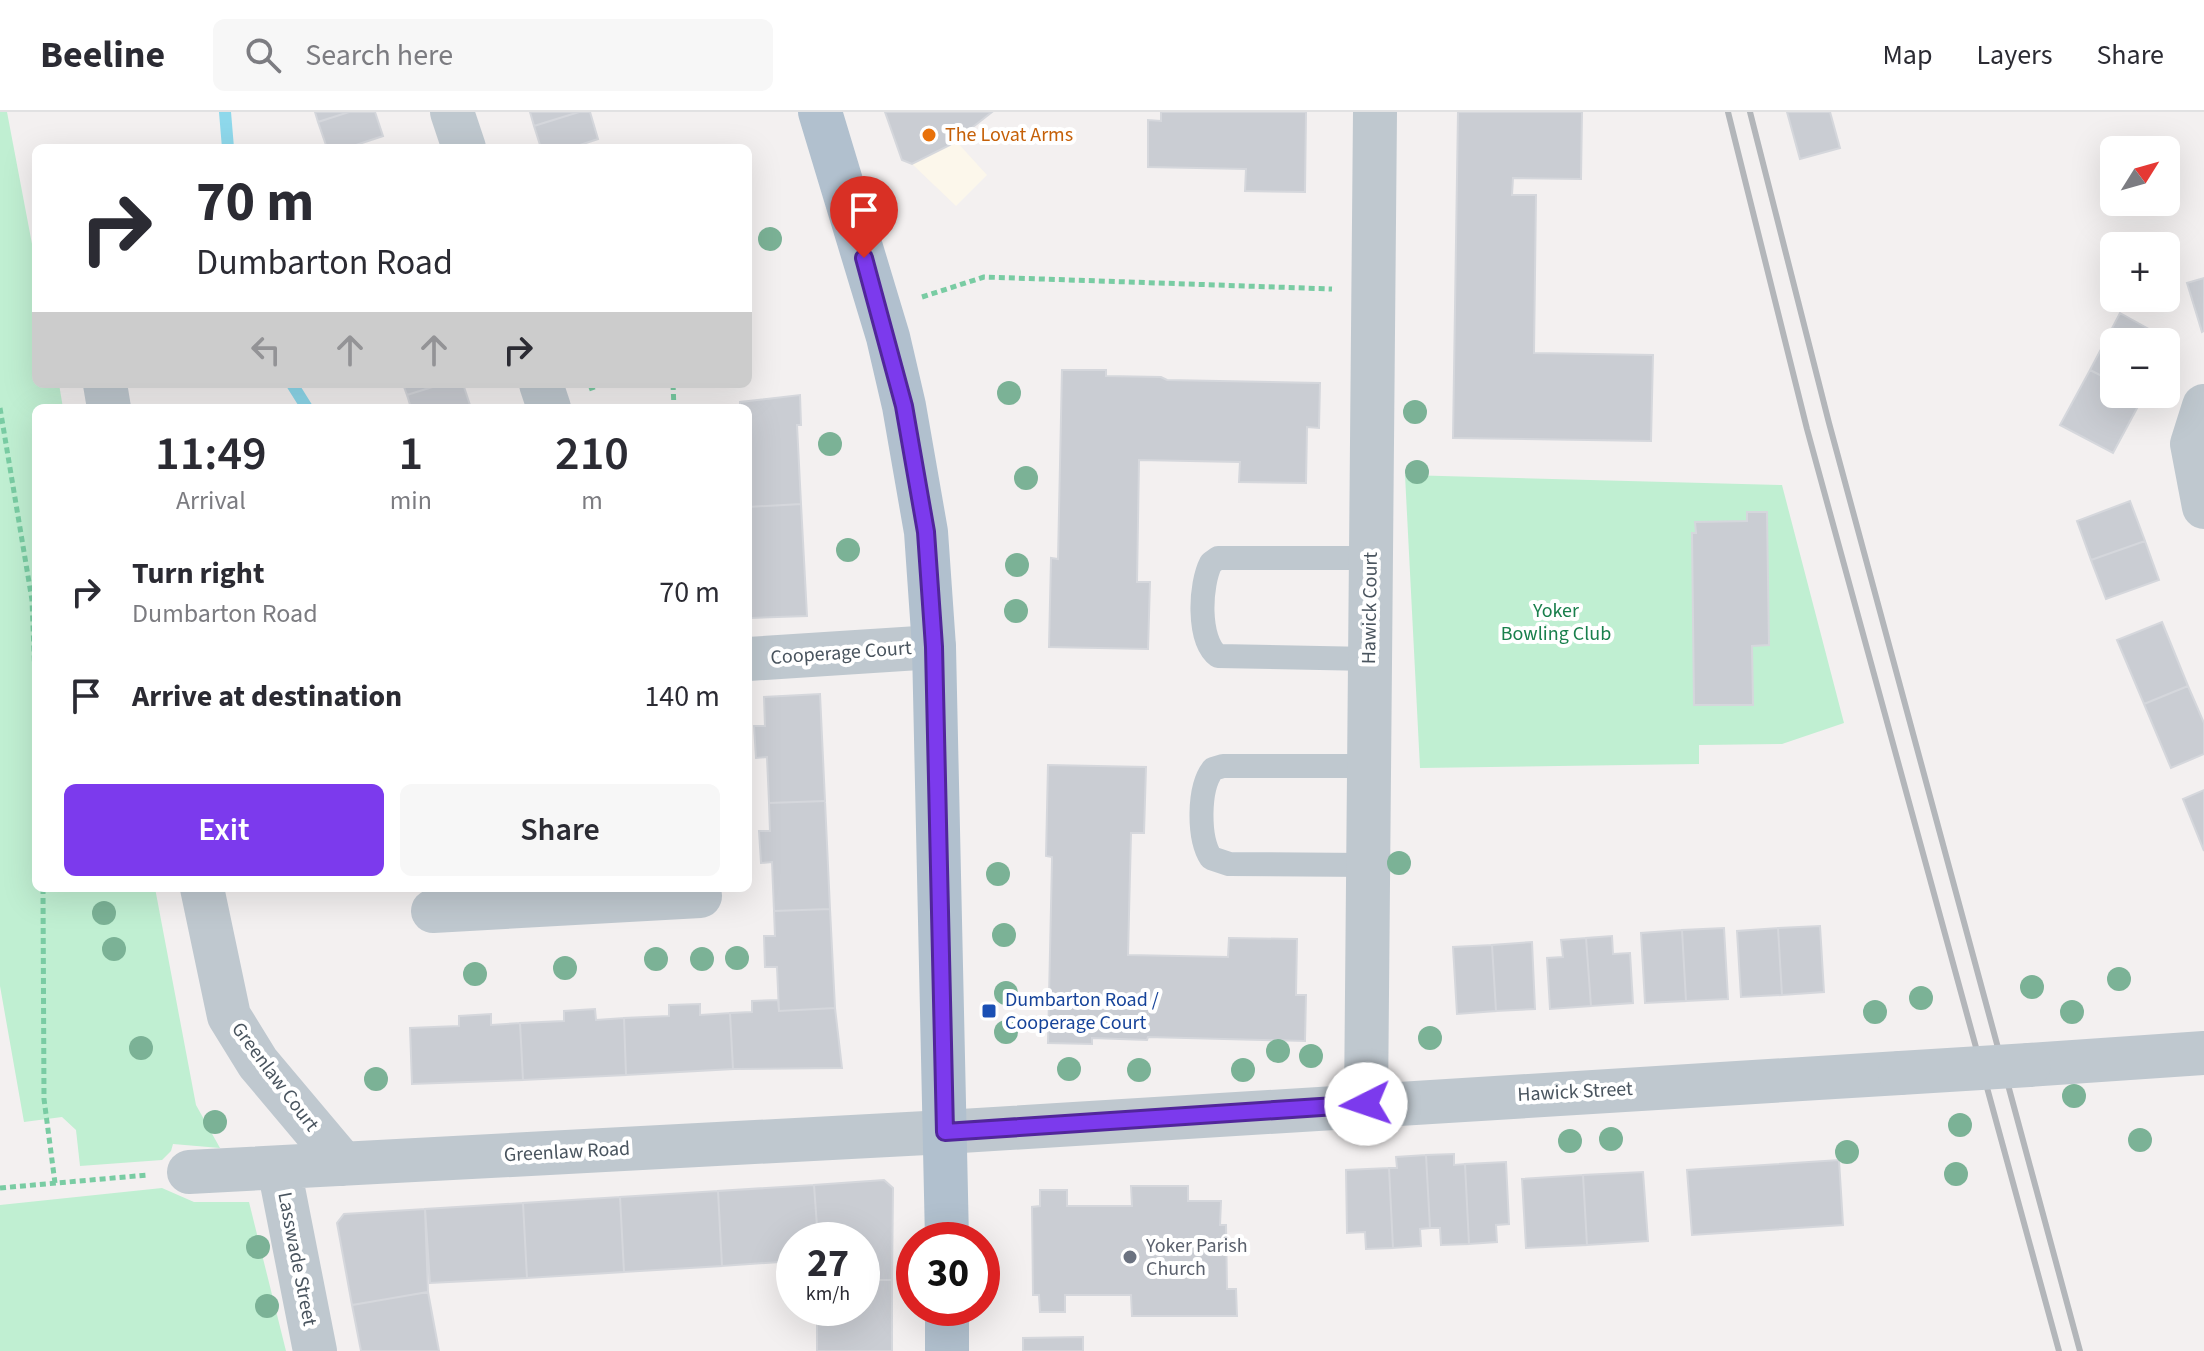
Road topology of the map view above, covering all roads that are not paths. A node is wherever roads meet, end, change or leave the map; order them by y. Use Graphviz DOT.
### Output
graph roads {
  1 [pos="452,112"];
  2 [pos="820,112"];
  3 [pos="1375,112"];
  4 [pos="463,144"];
  5 [pos="2204,406"];
  6 [pos="2204,507"];
  7 [pos="1371,558"];
  8 [pos="934,647"];
  9 [pos="752,659"];
  10 [pos="1370,659"];
  11 [pos="1369,766"];
  12 [pos="1367,865"];
  13 [pos="203,892"];
  14 [pos="700,896"];
  15 [pos="524,897"];
  16 [pos="433,911"];
  17 [pos="2204,1053"];
  18 [pos="1366,1104"];
  19 [pos="945,1132"];
  20 [pos="343,1164"];
  21 [pos="279,1168"];
  22 [pos="189,1172"];
  23 [pos="947,1222"];
  24 [pos="947,1326"];
  25 [pos="315,1351"];
  26 [pos="947,1351"];
  1 -- 4 [label="street"];
  2 -- 8 [label="main road"];
  3 -- 7 [label="street, Hawick Court"];
  5 -- 6 [label="street"];
  7 -- 10 [label="street, Hawick Court"];
  7 -- 10 [label="lane"];
  8 -- 9 [label="street, Cooperage Court"];
  8 -- 19 [label="main road"];
  10 -- 11 [label="street, Hawick Court"];
  11 -- 12 [label="street, Hawick Court"];
  11 -- 12 [label="lane"];
  12 -- 18 [label="street, Hawick Court"];
  13 -- 20 [label="street, Greenlaw Court"];
  14 -- 15 [label="street"];
  15 -- 16 [label="street"];
  17 -- 18 [label="street, Hawick Street, bridge"];
  18 -- 19 [label="street, Hawick Street"];
  19 -- 20 [label="street, Greenlaw Road"];
  19 -- 23 [label="main road"];
  20 -- 21 [label="street, Greenlaw Road"];
  21 -- 22 [label="street, Greenlaw Road"];
  21 -- 25 [label="street, Lasswade Street"];
  24 -- 26 [label="main road"];
}
